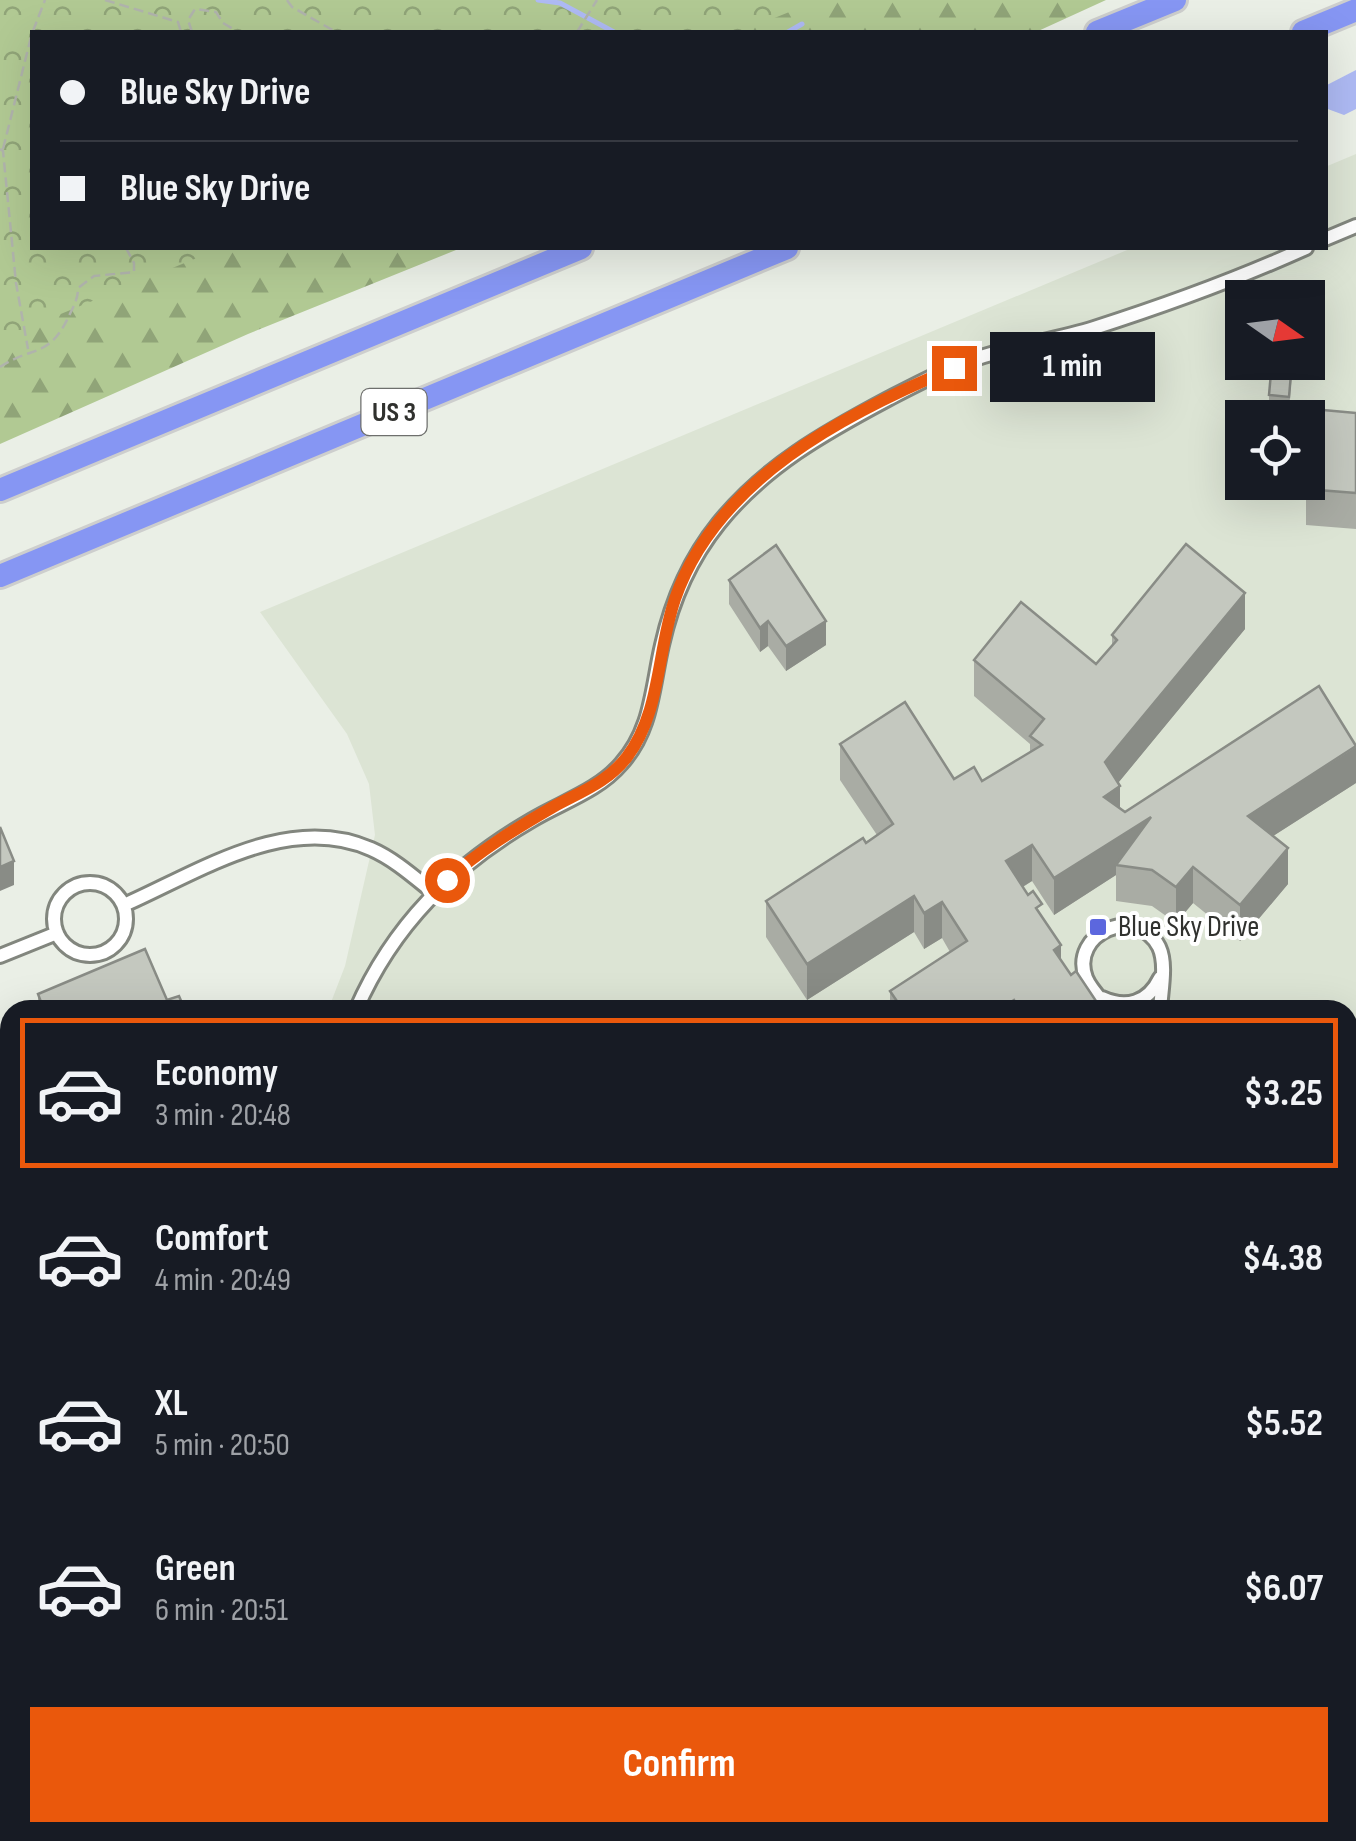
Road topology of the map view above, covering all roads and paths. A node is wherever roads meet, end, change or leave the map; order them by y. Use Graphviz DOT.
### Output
graph roads {
  1 [pos="45,0"];
  2 [pos="105,0"];
  3 [pos="287,0"];
  4 [pos="596,0"];
  5 [pos="1174,0"];
  6 [pos="1356,10"];
  7 [pos="34,30"];
  8 [pos="180,30"];
  9 [pos="191,30"];
  10 [pos="235,30"];
  11 [pos="333,30"];
  12 [pos="578,30"];
  13 [pos="1101,30"];
  14 [pos="1308,30"];
  15 [pos="30,44"];
  16 [pos="2,150"];
  17 [pos="1356,226"];
  18 [pos="1328,238"];
  19 [pos="127,250"];
  20 [pos="576,250"];
  21 [pos="782,250"];
  22 [pos="1301,250"];
  23 [pos="29,352"];
  24 [pos="0,367"];
  25 [pos="0,490"];
  26 [pos="0,576"];
  27 [pos="434,893"];
  28 [pos="124,905"];
  29 [pos="57,933"];
  30 [pos="0,956"];
  31 [pos="1162,971"];
  32 [pos="1090,987"];
  33 [pos="360,1000"];
  34 [pos="1101,1000"];
  35 [pos="1106,1000"];
  36 [pos="1137,1000"];
  37 [pos="1161,1000"];
  1 -- 7 [label="path"];
  2 -- 8 [label="path"];
  3 -- 11 [label="path"];
  4 -- 12 [label="path"];
  5 -- 13 [label="highway"];
  6 -- 14 [label="highway"];
  9 -- 10 [label="path"];
  15 -- 16 [label="path"];
  16 -- 23 [label="path"];
  17 -- 18 [label="street"];
  19 -- 23 [label="path"];
  20 -- 25 [label="highway"];
  21 -- 26 [label="highway, US 3"];
  22 -- 27 [label="street"];
  23 -- 24 [label="path"];
  27 -- 28 [label="street"];
  27 -- 33 [label="street"];
  28 -- 29 [label="street"];
  28 -- 29 [label="street"];
  29 -- 30 [label="street"];
  31 -- 32 [label="street"];
  31 -- 36 [label="street"];
  31 -- 37 [label="street"];
  32 -- 34 [label="street"];
  32 -- 35 [label="street"];
}
